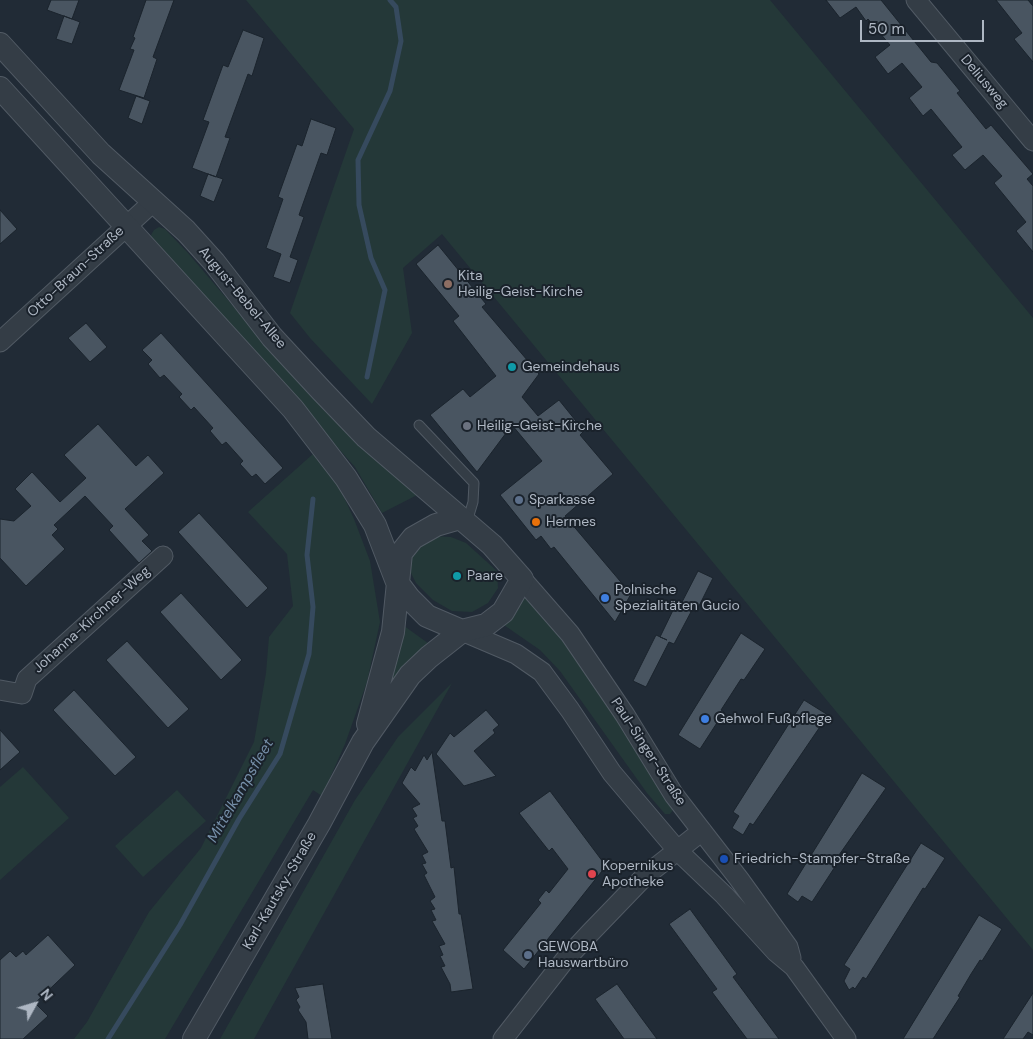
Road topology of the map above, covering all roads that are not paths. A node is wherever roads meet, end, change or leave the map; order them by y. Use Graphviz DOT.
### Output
graph roads {
  1 [pos="916,0"];
  2 [pos="0,44"];
  3 [pos="0,88"];
  4 [pos="1033,141"];
  5 [pos="153,202"];
  6 [pos="126,225"];
  7 [pos="0,342"];
  8 [pos="419,425"];
  9 [pos="463,520"];
  10 [pos="492,544"];
  11 [pos="163,556"];
  12 [pos="522,580"];
  13 [pos="396,582"];
  14 [pos="462,631"];
  15 [pos="0,690"];
  16 [pos="363,742"];
  17 [pos="702,831"];
  18 [pos="678,852"];
  19 [pos="794,967"];
  20 [pos="194,1039"];
  21 [pos="503,1039"];
  22 [pos="846,1039"];
  1 -- 4 [label="street, Deliusweg"];
  2 -- 5 [label="street, August-Bebel-Allee"];
  3 -- 6 [label="street"];
  5 -- 6 [label="street, Otto-Braun-Straße"];
  5 -- 9 [label="street, August-Bebel-Allee"];
  6 -- 7 [label="street, Otto-Braun-Straße"];
  6 -- 13 [label="street"];
  8 -- 9 [label="lane"];
  9 -- 10 [label="street, August-Bebel-Allee"];
  9 -- 13 [label="street, Karl-Kautsky-Straße"];
  10 -- 12 [label="street, Paul-Singer-Straße"];
  11 -- 15 [label="street, Johanna-Kirchner-Weg"];
  12 -- 14 [label="street, Karl-Kautsky-Straße"];
  12 -- 17 [label="street, Paul-Singer-Straße"];
  13 -- 14 [label="street, Paul-Singer-Straße"];
  13 -- 16 [label="street, Karl-Kautsky-Straße"];
  14 -- 16 [label="street, Karl-Kautsky-Straße"];
  14 -- 18 [label="street, Paul-Singer-Straße"];
  16 -- 20 [label="street, Karl-Kautsky-Straße"];
  17 -- 18 [label="street"];
  17 -- 19 [label="street, Paul-Singer-Straße"];
  18 -- 19 [label="street, Paul-Singer-Straße"];
  18 -- 21 [label="street"];
  19 -- 22 [label="street, Paul-Singer-Straße"];
}
